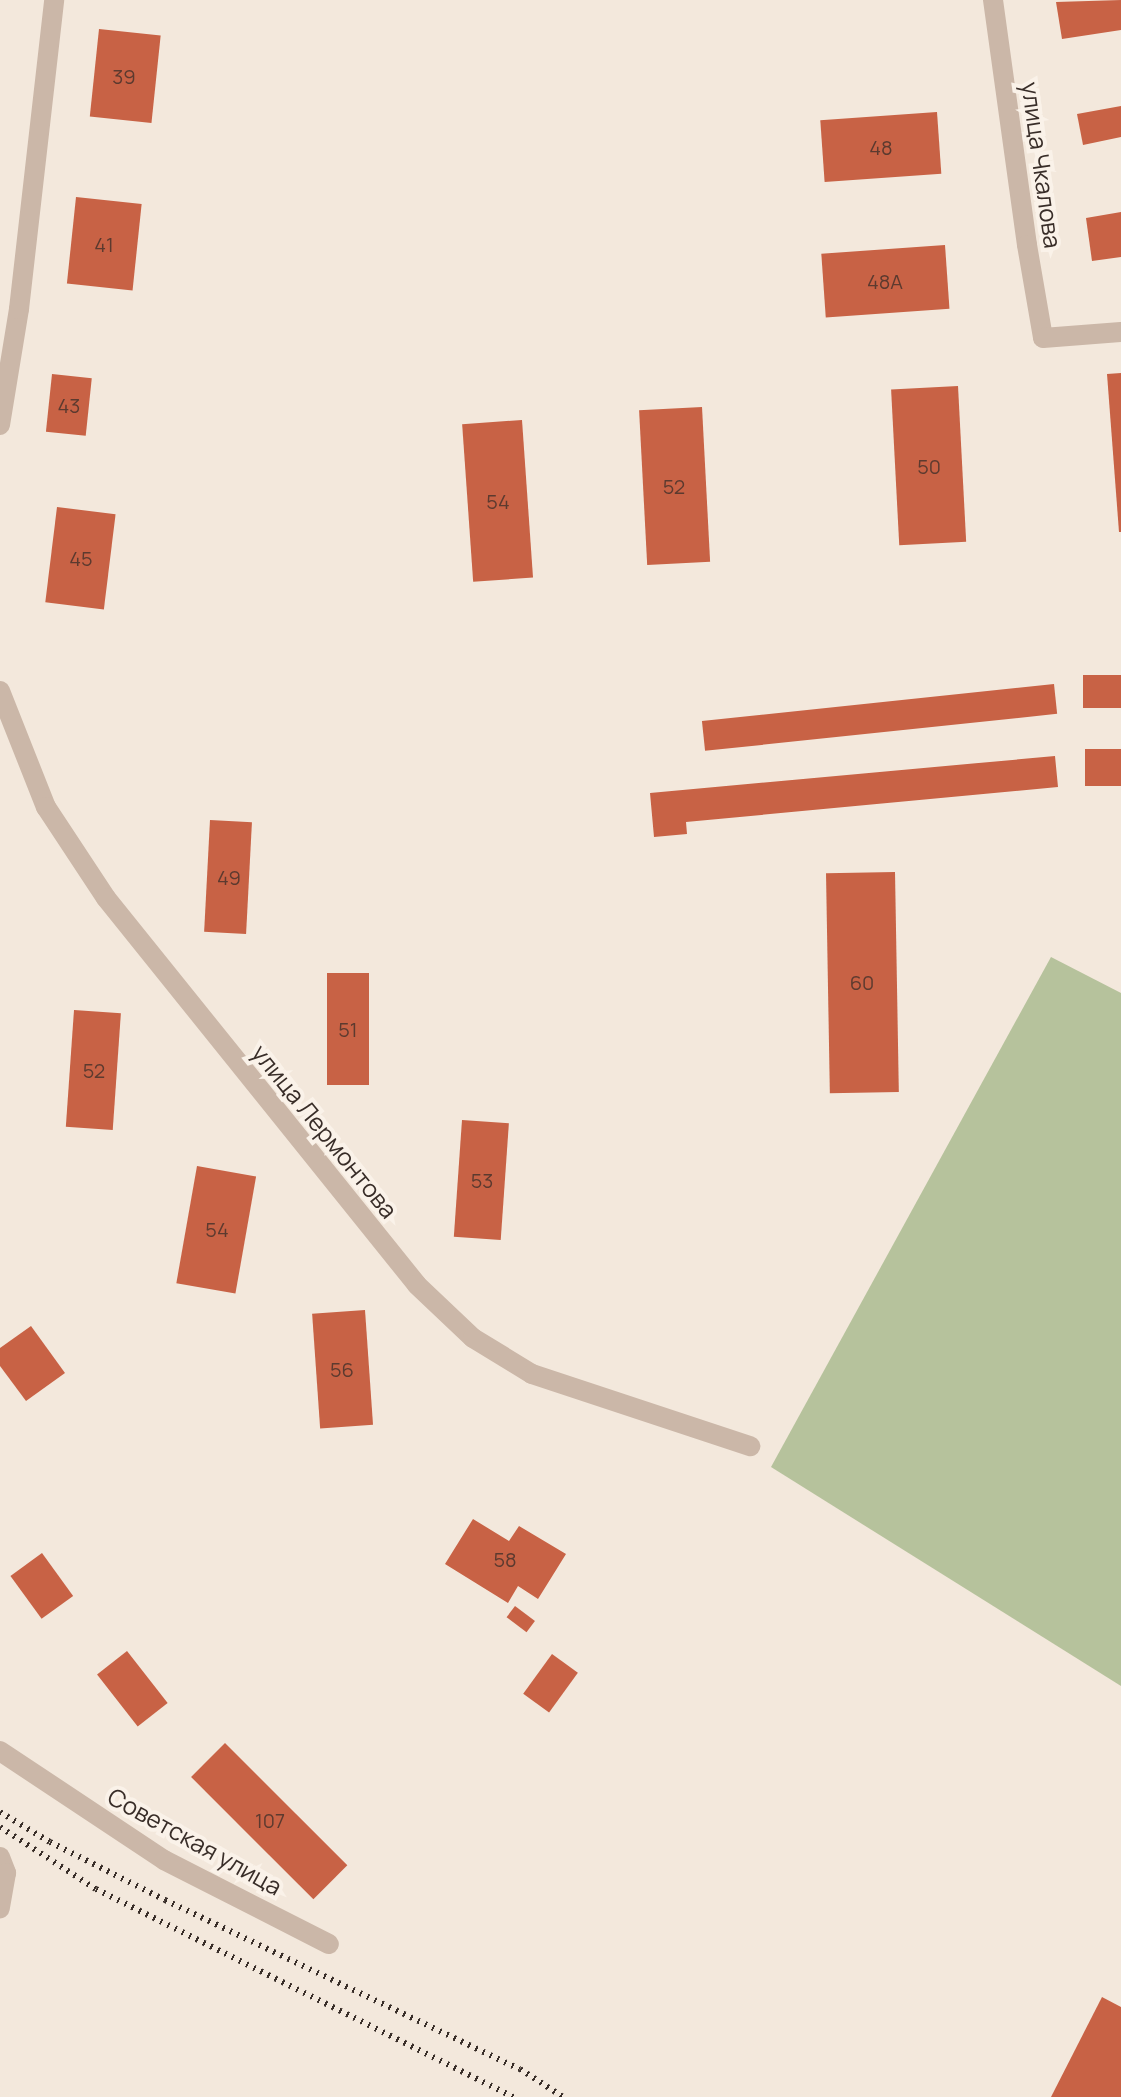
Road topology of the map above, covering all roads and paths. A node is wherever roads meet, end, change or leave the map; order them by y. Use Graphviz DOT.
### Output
graph roads {
  1 [pos="54,0"];
  2 [pos="993,0"];
  3 [pos="1121,332"];
  4 [pos="0,425"];
  5 [pos="0,691"];
  6 [pos="750,1446"];
  7 [pos="0,1751"];
  8 [pos="0,1857"];
  9 [pos="0,1908"];
  10 [pos="329,1944"];
  1 -- 4 [label="street"];
  2 -- 3 [label="street, улица Чкалова"];
  5 -- 6 [label="street, улица Лермонтова"];
  7 -- 10 [label="street, Советская улица"];
  8 -- 9 [label="street"];
}
